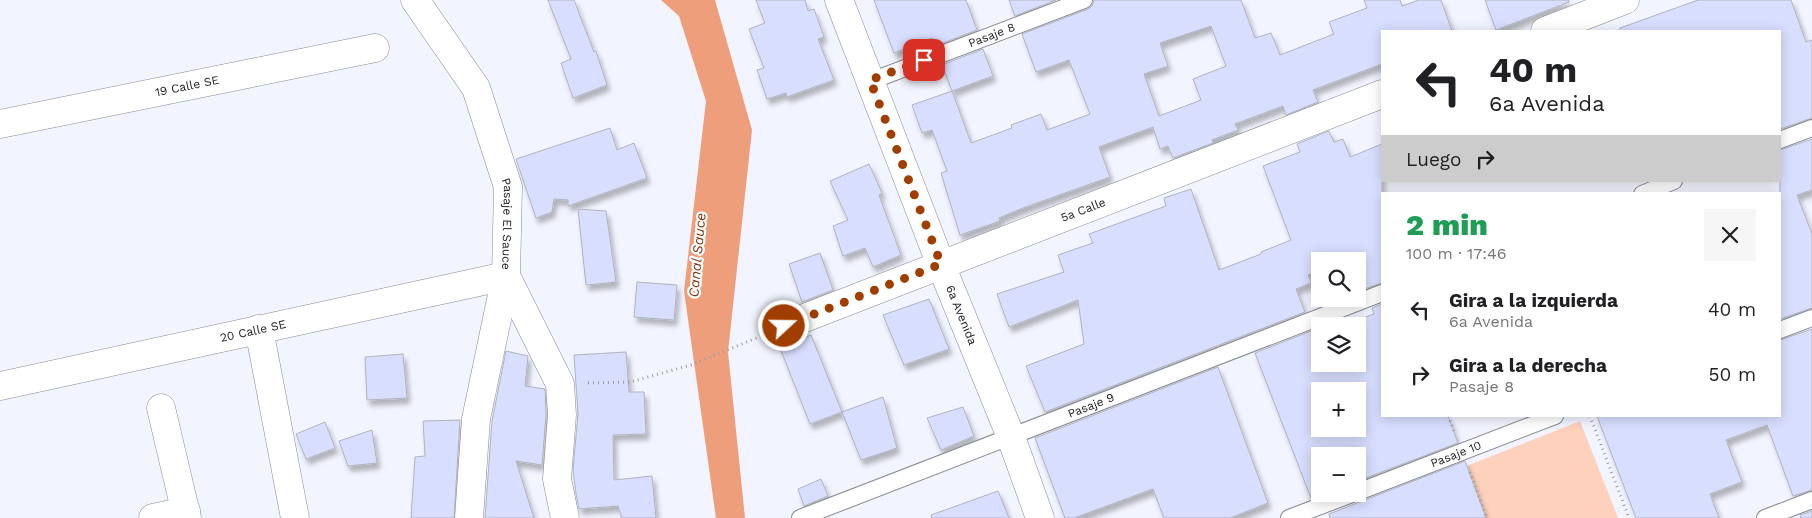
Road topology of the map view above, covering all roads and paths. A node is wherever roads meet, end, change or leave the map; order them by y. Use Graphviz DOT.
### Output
graph roads {
  1 [pos="415,0"];
  2 [pos="839,0"];
  3 [pos="1084,0"];
  4 [pos="1625,0"];
  5 [pos="1547,30"];
  6 [pos="375,48"];
  7 [pos="870,80"];
  8 [pos="1381,94"];
  9 [pos="0,124"];
  10 [pos="1812,128"];
  11 [pos="1781,140"];
  12 [pos="1672,182"];
  13 [pos="1647,192"];
  14 [pos="941,264"];
  15 [pos="506,276"];
  16 [pos="1381,294"];
  17 [pos="1812,318"];
  18 [pos="784,326"];
  19 [pos="259,329"];
  20 [pos="1781,330"];
  21 [pos="734,349"];
  22 [pos="560,384"];
  23 [pos="0,386"];
  24 [pos="161,408"];
  25 [pos="1552,417"];
  26 [pos="1590,417"];
  27 [pos="1011,437"];
  28 [pos="1366,489"];
  29 [pos="1812,500"];
  30 [pos="1331,502"];
  31 [pos="186,514"];
  32 [pos="153,518"];
  33 [pos="295,518"];
  34 [pos="469,518"];
  35 [pos="565,518"];
  36 [pos="800,518"];
  37 [pos="1040,518"];
  38 [pos="1289,518"];
  39 [pos="1629,518"];
  40 [pos="1765,518"];
  1 -- 15 [label="street, Pasaje El Sauce"];
  2 -- 7 [label="street, 6a Avenida"];
  3 -- 7 [label="lane, Pasaje 8"];
  4 -- 5 [label="street"];
  6 -- 9 [label="street, 19 Calle SE"];
  7 -- 14 [label="street, 6a Avenida"];
  8 -- 14 [label="street, 5a Calle"];
  10 -- 11 [label="lane"];
  12 -- 13 [label="lane"];
  14 -- 18 [label="street, 5a Calle"];
  14 -- 27 [label="street, 6a Avenida"];
  15 -- 19 [label="street, 20 Calle SE"];
  15 -- 22 [label="street, Pasaje El Sauce"];
  15 -- 34 [label="street"];
  16 -- 27 [label="lane, Pasaje 9"];
  17 -- 20 [label="lane"];
  19 -- 23 [label="street, 20 Calle SE"];
  19 -- 33 [label="street"];
  21 -- 22 [label="path"];
  22 -- 35 [label="street, Pasaje El Sauce"];
  24 -- 31 [label="street"];
  25 -- 28 [label="lane, Pasaje 10"];
  26 -- 39 [label="path"];
  27 -- 36 [label="lane, Pasaje 9"];
  27 -- 37 [label="street, 6a Avenida"];
  29 -- 40 [label="lane"];
  30 -- 38 [label="lane"];
  31 -- 32 [label="street"];
}
